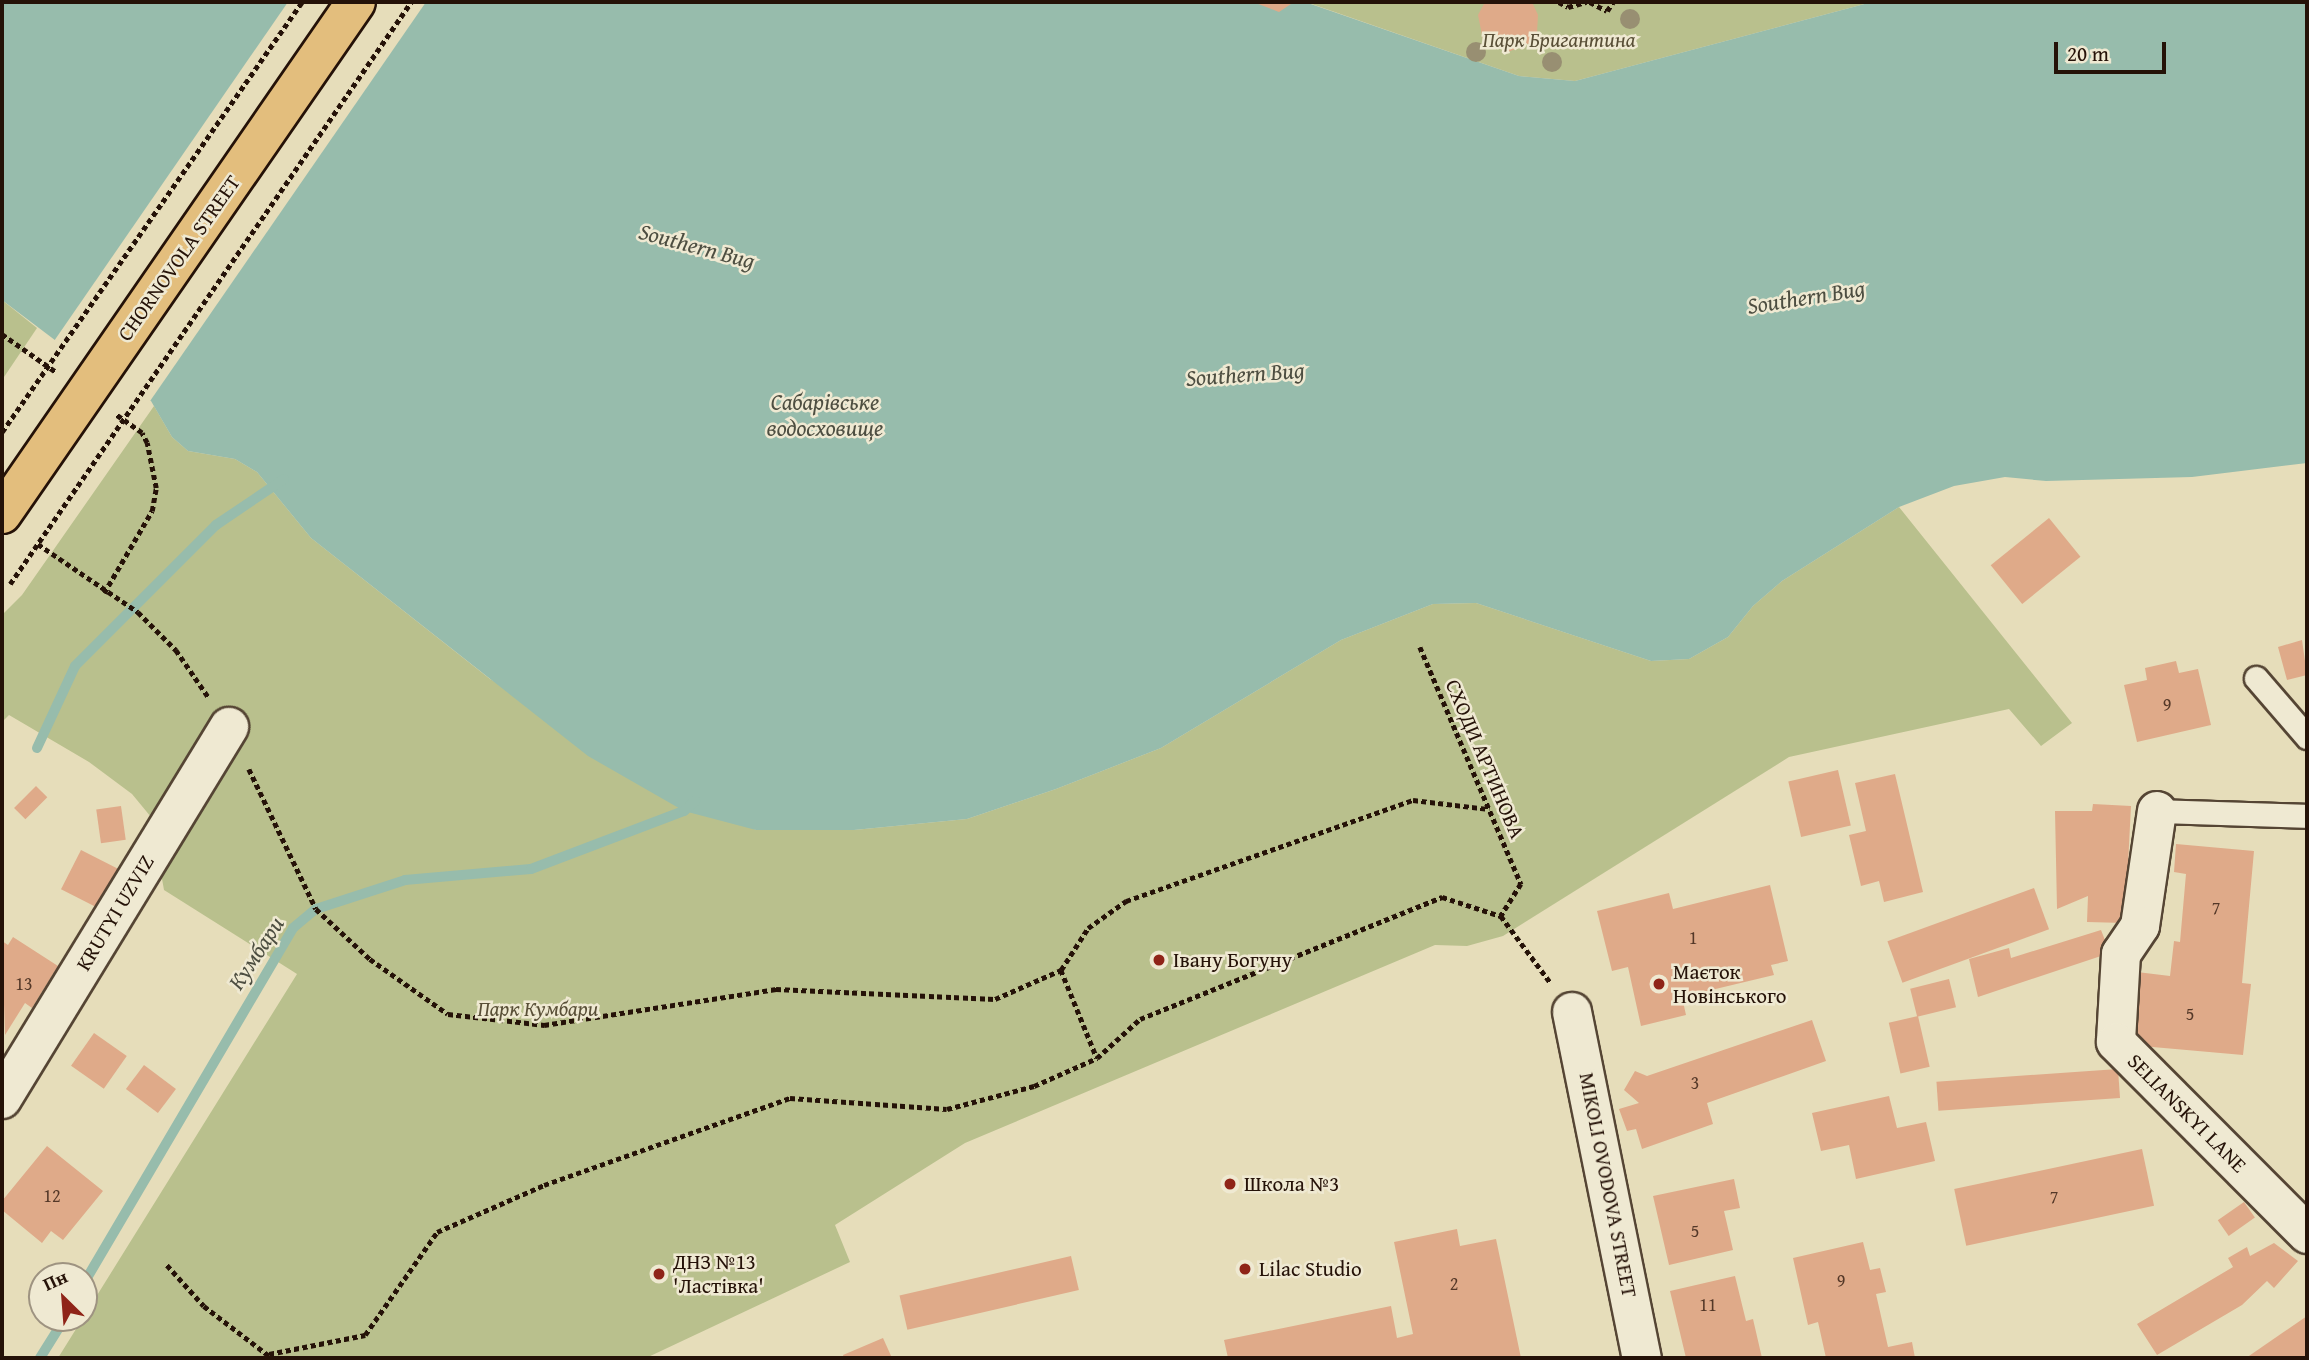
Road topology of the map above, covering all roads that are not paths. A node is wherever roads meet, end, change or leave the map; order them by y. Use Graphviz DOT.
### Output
graph roads {
  1 [pos="356,2"];
  2 [pos="2,514"];
  3 [pos="2256,678"];
  4 [pos="229,727"];
  5 [pos="2307,737"];
  6 [pos="2157,811"];
  7 [pos="2307,816"];
  8 [pos="1572,1012"];
  9 [pos="2,1099"];
  10 [pos="2307,1234"];
  11 [pos="1642,1358"];
  1 -- 2 [label="main road, CHORNOVOLA STREET, bridge"];
  3 -- 5 [label="lane"];
  4 -- 9 [label="street, KRUTYI UZVIZ"];
  6 -- 7 [label="lane"];
  6 -- 10 [label="street, SELIANSKYI LANE"];
  8 -- 11 [label="street, MIKOLI OVODOVA STREET"];
}
